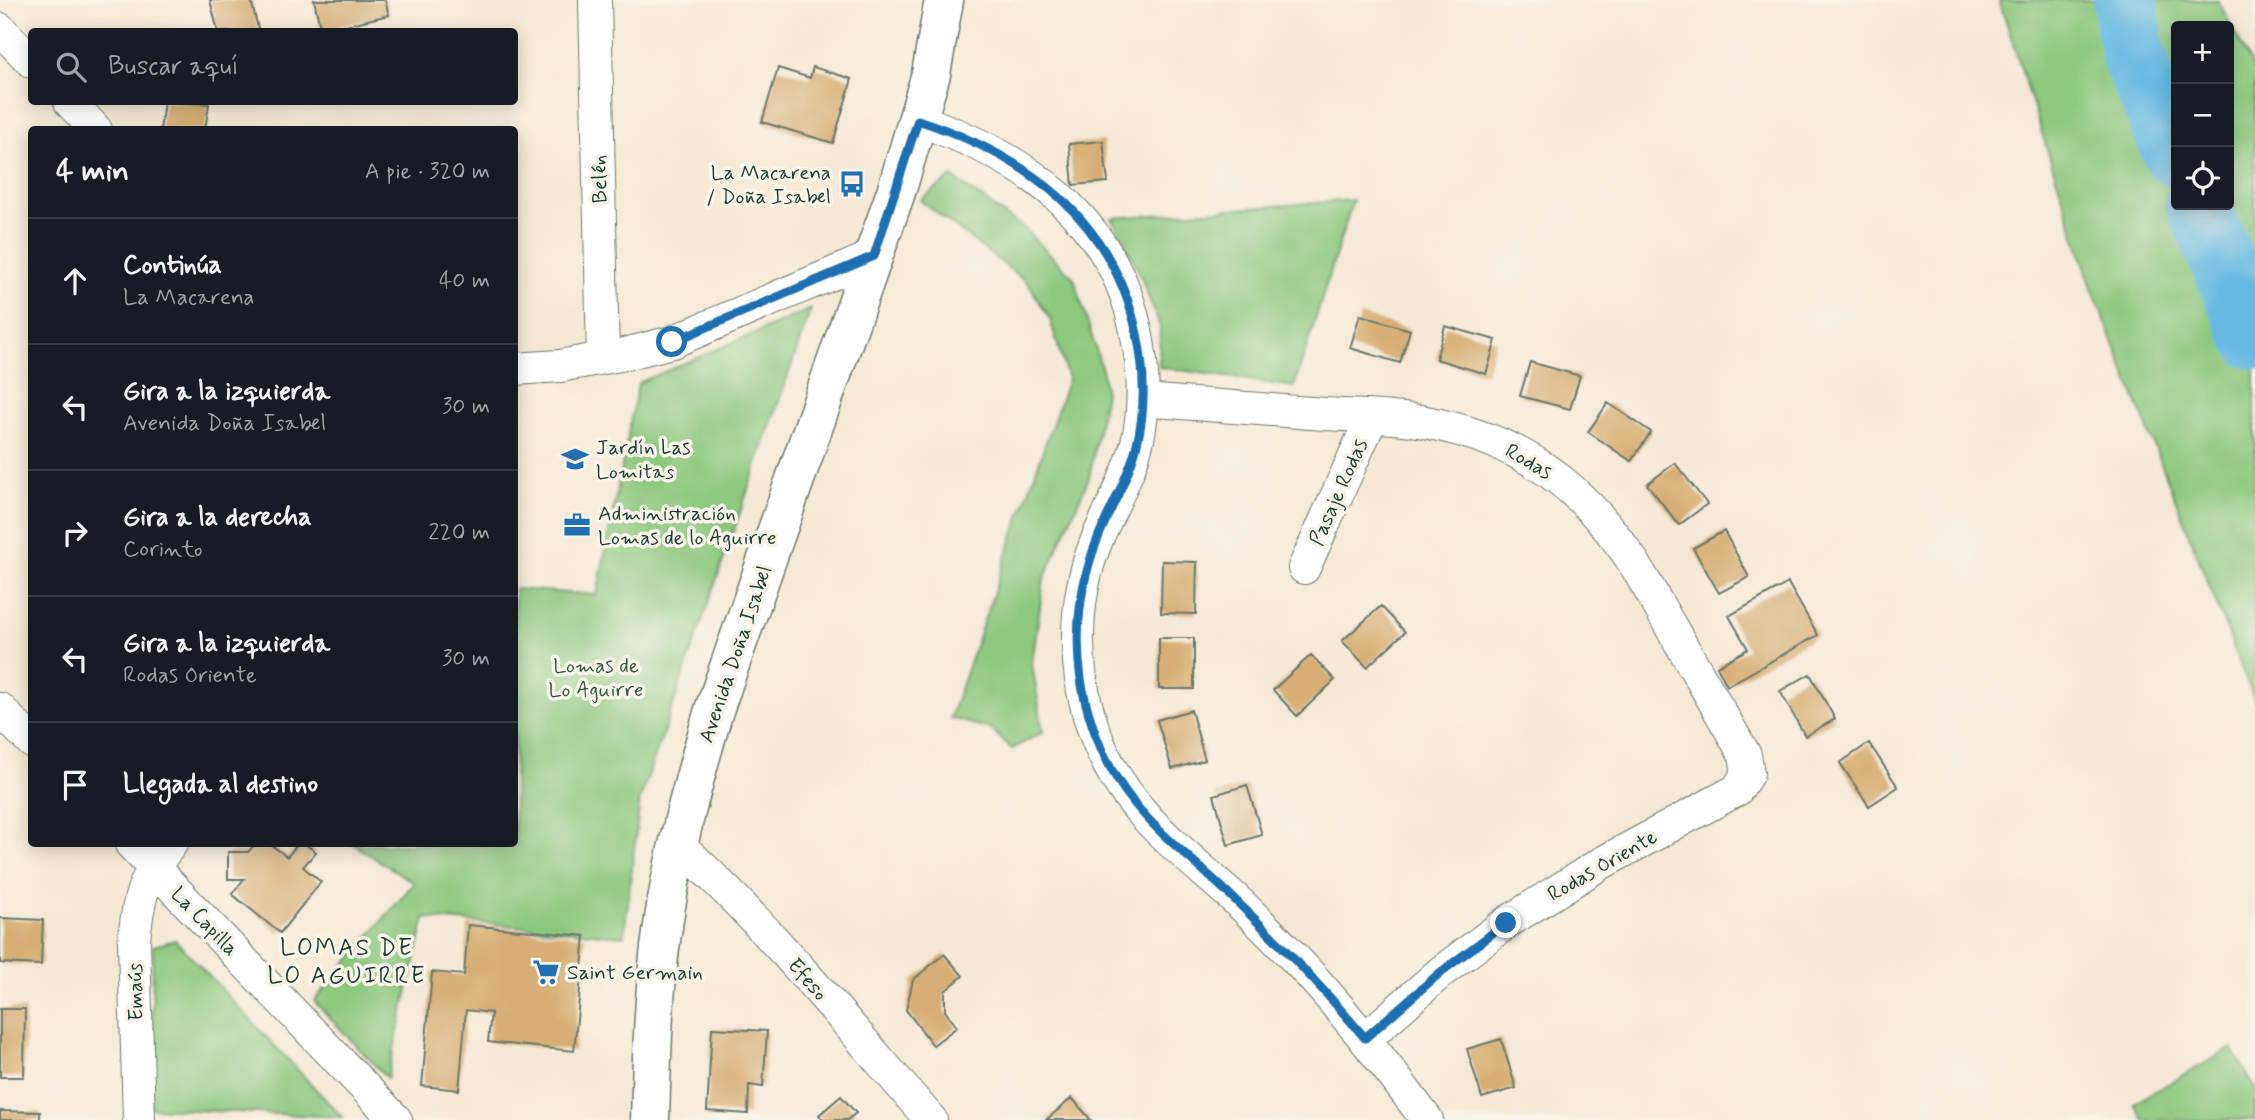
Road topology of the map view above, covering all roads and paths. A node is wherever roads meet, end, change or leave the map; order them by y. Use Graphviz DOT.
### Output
graph roads {
  1 [pos="595,0"];
  2 [pos="944,0"];
  3 [pos="0,29"];
  4 [pos="28,58"];
  5 [pos="73,105"];
  6 [pos="918,120"];
  7 [pos="92,126"];
  8 [pos="874,256"];
  9 [pos="603,358"];
  10 [pos="518,369"];
  11 [pos="1143,400"];
  12 [pos="1372,417"];
  13 [pos="1304,568"];
  14 [pos="0,709"];
  15 [pos="28,738"];
  16 [pos="1746,779"];
  17 [pos="678,844"];
  18 [pos="139,847"];
  19 [pos="162,855"];
  20 [pos="1365,1038"];
  21 [pos="139,1120"];
  22 [pos="396,1120"];
  23 [pos="650,1120"];
  24 [pos="931,1120"];
  25 [pos="1427,1120"];
  1 -- 9 [label="street, Belén"];
  2 -- 6 [label="street, Avenida Doña Isabel"];
  3 -- 4 [label="street"];
  5 -- 7 [label="street"];
  6 -- 8 [label="street, Avenida Doña Isabel"];
  6 -- 11 [label="street"];
  8 -- 9 [label="street"];
  8 -- 17 [label="street, Avenida Doña Isabel"];
  9 -- 10 [label="street"];
  11 -- 12 [label="street, Rodas"];
  11 -- 20 [label="street"];
  12 -- 13 [label="street, Pasaje Rodas"];
  12 -- 16 [label="street, Rodas"];
  14 -- 15 [label="street"];
  16 -- 20 [label="street, Rodas Oriente"];
  17 -- 23 [label="street, Avenida Doña Isabel"];
  17 -- 24 [label="street, Efeso"];
  18 -- 19 [label="street, La Capilla"];
  19 -- 21 [label="street, Emaús"];
  19 -- 22 [label="street, La Capilla"];
  20 -- 25 [label="street"];
}
